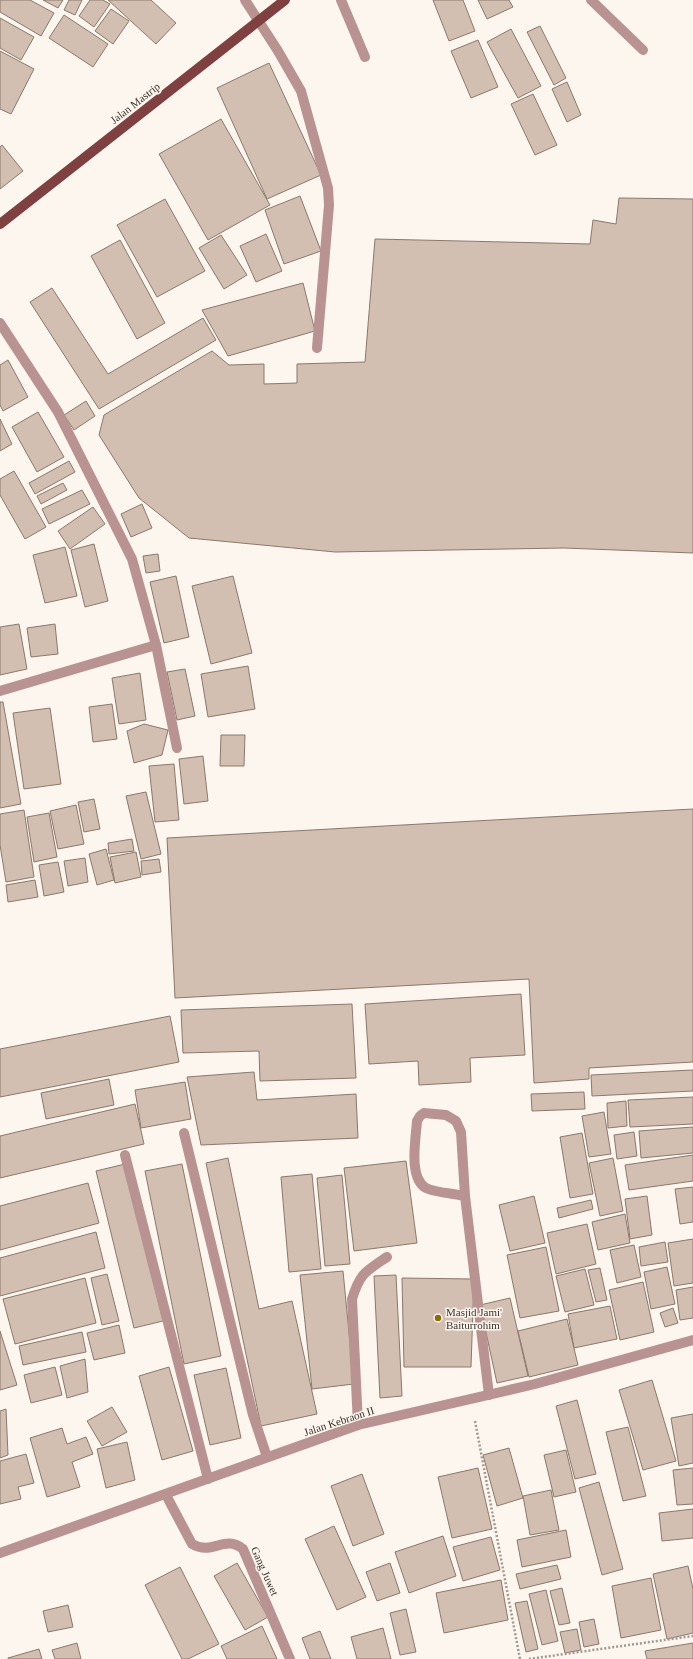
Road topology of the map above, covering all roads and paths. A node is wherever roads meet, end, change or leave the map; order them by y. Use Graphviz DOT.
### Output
graph roads {
  1 [pos="245,0"];
  2 [pos="285,0"];
  3 [pos="341,0"];
  4 [pos="591,0"];
  5 [pos="259,22"];
  6 [pos="643,50"];
  7 [pos="365,57"];
  8 [pos="0,224"];
  9 [pos="0,323"];
  10 [pos="317,348"];
  11 [pos="156,645"];
  12 [pos="0,691"];
  13 [pos="178,748"];
  14 [pos="184,1133"];
  15 [pos="125,1155"];
  16 [pos="465,1196"];
  17 [pos="387,1257"];
  18 [pos="693,1340"];
  19 [pos="489,1395"];
  20 [pos="471,1399"];
  21 [pos="358,1425"];
  22 [pos="267,1457"];
  23 [pos="208,1479"];
  24 [pos="166,1495"];
  25 [pos="0,1553"];
  26 [pos="693,1636"];
  27 [pos="290,1659"];
  28 [pos="520,1659"];
  29 [pos="529,1659"];
  1 -- 5 [label="street"];
  2 -- 5 [label="main road, Jalan Mastrip"];
  3 -- 7 [label="street"];
  4 -- 6 [label="street"];
  5 -- 8 [label="main road, Jalan Mastrip"];
  5 -- 10 [label="street"];
  9 -- 11 [label="street"];
  11 -- 12 [label="street"];
  11 -- 13 [label="street"];
  14 -- 22 [label="street"];
  15 -- 23 [label="street"];
  16 -- 16 [label="street"];
  16 -- 19 [label="street"];
  17 -- 21 [label="street"];
  18 -- 19 [label="street, Jalan Kebraon II"];
  19 -- 20 [label="street, Jalan Kebraon II"];
  20 -- 21 [label="street, Jalan Kebraon II"];
  20 -- 28 [label="path"];
  21 -- 22 [label="street, Jalan Kebraon II"];
  22 -- 23 [label="street, Jalan Kebraon II"];
  23 -- 24 [label="street, Jalan Kebraon II"];
  24 -- 25 [label="street, Jalan Kebraon II"];
  24 -- 27 [label="street, Gang Juwet"];
  26 -- 29 [label="path"];
}
